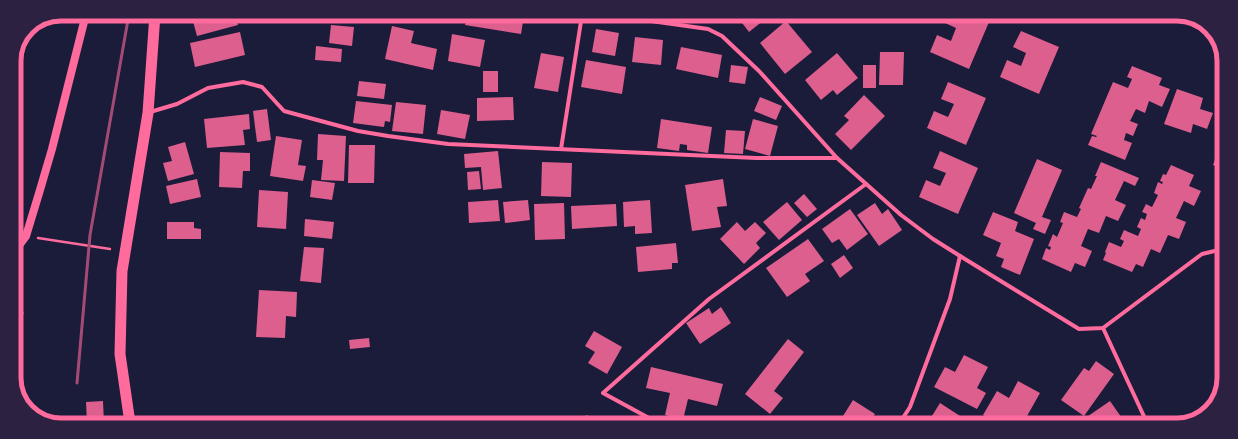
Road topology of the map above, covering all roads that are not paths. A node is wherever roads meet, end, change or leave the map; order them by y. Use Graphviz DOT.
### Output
graph roads {
  1 [pos="84,21"];
  2 [pos="155,21"];
  3 [pos="581,21"];
  4 [pos="651,21"];
  5 [pos="148,113"];
  6 [pos="561,149"];
  7 [pos="837,158"];
  8 [pos="866,184"];
  9 [pos="21,243"];
  10 [pos="1217,250"];
  11 [pos="960,256"];
  12 [pos="1103,328"];
  13 [pos="129,418"];
  14 [pos="649,418"];
  15 [pos="903,418"];
  16 [pos="1145,418"];
  1 -- 9 [label="main road"];
  2 -- 5 [label="highway"];
  3 -- 6 [label="street"];
  4 -- 7 [label="street"];
  5 -- 6 [label="street"];
  5 -- 13 [label="highway"];
  6 -- 7 [label="street"];
  7 -- 8 [label="street"];
  8 -- 11 [label="street"];
  8 -- 14 [label="street"];
  10 -- 12 [label="street"];
  11 -- 12 [label="street"];
  11 -- 15 [label="street"];
  12 -- 16 [label="street"];
}
